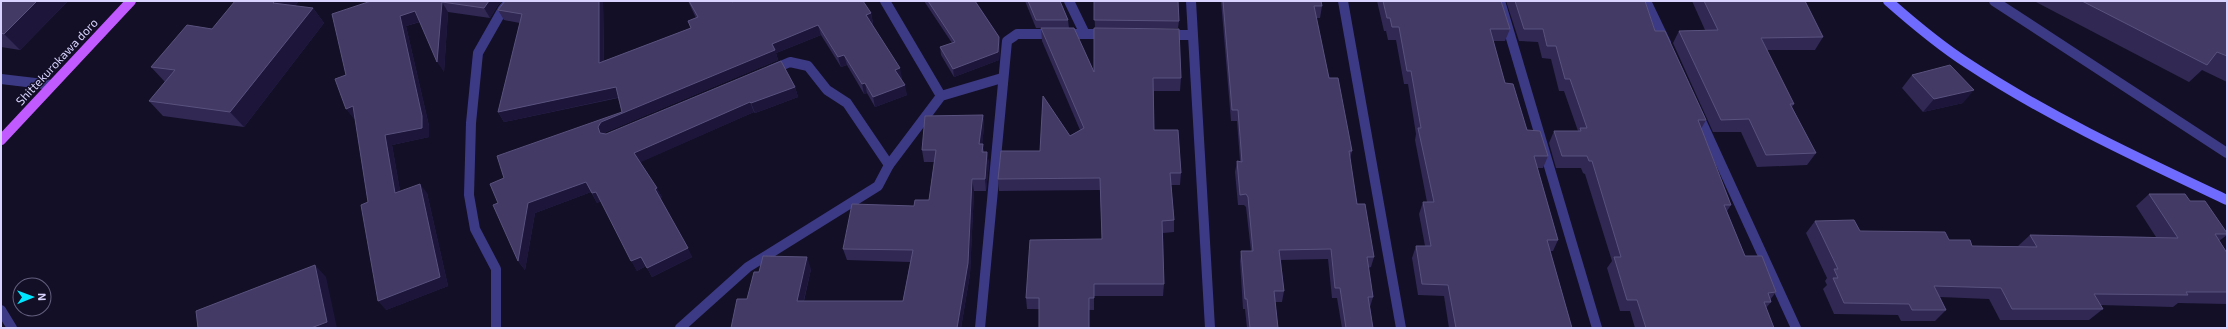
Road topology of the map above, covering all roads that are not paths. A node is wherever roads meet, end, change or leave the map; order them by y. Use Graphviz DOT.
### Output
graph roads {
  1 [pos="131,1"];
  2 [pos="510,1"];
  3 [pos="885,1"];
  4 [pos="1069,1"];
  5 [pos="1191,1"];
  6 [pos="1343,1"];
  7 [pos="1500,1"];
  8 [pos="1646,1"];
  9 [pos="1888,1"];
  10 [pos="1994,1"];
  11 [pos="1085,34"];
  12 [pos="1116,34"];
  13 [pos="1154,35"];
  14 [pos="1192,35"];
  15 [pos="1670,52"];
  16 [pos="761,74"];
  17 [pos="1002,78"];
  18 [pos="1,79"];
  19 [pos="52,85"];
  20 [pos="941,96"];
  21 [pos="1693,103"];
  22 [pos="1,140"];
  23 [pos="2227,152"];
  24 [pos="889,165"];
  25 [pos="2227,200"];
  26 [pos="1,310"];
  27 [pos="12,328"];
  28 [pos="496,328"];
  29 [pos="680,328"];
  30 [pos="980,328"];
  31 [pos="1210,328"];
  32 [pos="1401,328"];
  33 [pos="1597,328"];
  34 [pos="1796,328"];
  1 -- 19 [label="main road, Shittekurokawa doro"];
  2 -- 28 [label="street"];
  3 -- 20 [label="street"];
  4 -- 11 [label="street"];
  5 -- 14 [label="street"];
  6 -- 32 [label="street"];
  7 -- 33 [label="street"];
  8 -- 15 [label="street"];
  9 -- 25 [label="street"];
  10 -- 23 [label="street"];
  11 -- 12 [label="street"];
  11 -- 17 [label="street"];
  13 -- 14 [label="street"];
  14 -- 31 [label="street"];
  16 -- 24 [label="street"];
  17 -- 20 [label="street"];
  17 -- 30 [label="street"];
  18 -- 19 [label="street"];
  19 -- 22 [label="main road, Shittekurokawa doro"];
  20 -- 24 [label="street"];
  21 -- 34 [label="street"];
  24 -- 29 [label="street"];
  26 -- 27 [label="street"];
}
